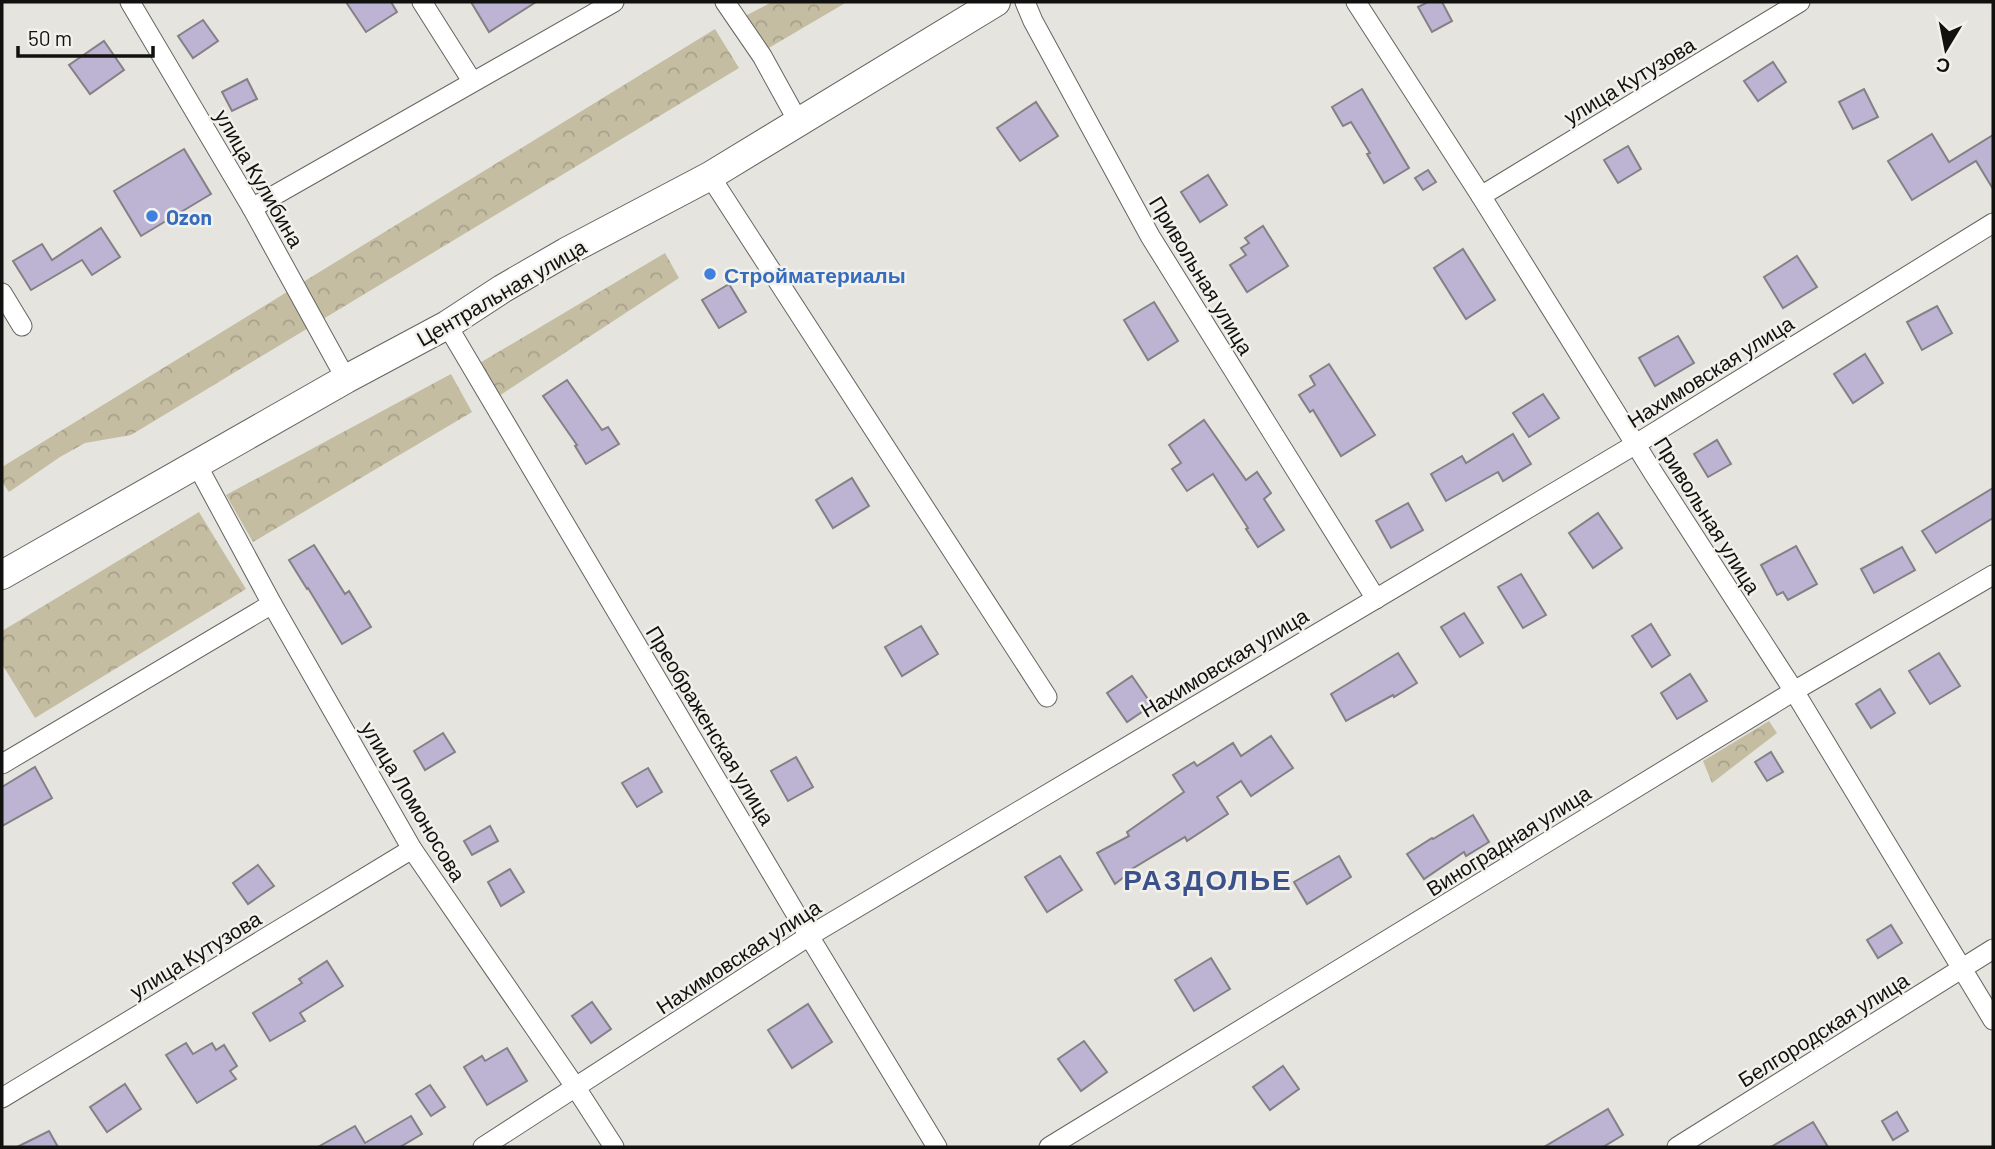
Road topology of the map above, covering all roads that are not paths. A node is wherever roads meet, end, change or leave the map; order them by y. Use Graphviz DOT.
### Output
graph roads {
  1 [pos="130,2"];
  2 [pos="422,2"];
  3 [pos="614,2"];
  4 [pos="725,2"];
  5 [pos="996,2"];
  6 [pos="1025,2"];
  7 [pos="1356,2"];
  8 [pos="1800,2"];
  9 [pos="472,81"];
  10 [pos="799,123"];
  11 [pos="710,176"];
  12 [pos="1481,197"];
  13 [pos="252,208"];
  14 [pos="1993,223"];
  15 [pos="2,293"];
  16 [pos="447,325"];
  17 [pos="22,326"];
  18 [pos="346,379"];
  19 [pos="1636,444"];
  20 [pos="197,466"];
  21 [pos="2,575"];
  22 [pos="1993,575"];
  23 [pos="1376,599"];
  24 [pos="272,604"];
  25 [pos="1794,691"];
  26 [pos="1047,697"];
  27 [pos="2,764"];
  28 [pos="412,849"];
  29 [pos="810,936"];
  30 [pos="1993,949"];
  31 [pos="1962,967"];
  32 [pos="1993,1020"];
  33 [pos="576,1088"];
  34 [pos="2,1098"];
  35 [pos="483,1147"];
  36 [pos="614,1147"];
  37 [pos="937,1147"];
  38 [pos="1049,1147"];
  39 [pos="1677,1147"];
  1 -- 13 [label="street, улица Кулибина"];
  2 -- 9 [label="street"];
  3 -- 9 [label="street"];
  4 -- 10 [label="street"];
  5 -- 10 [label="main road, Центральная улица"];
  6 -- 23 [label="street, Привольная улица"];
  7 -- 12 [label="street, Привольная улица"];
  8 -- 12 [label="street, улица Кутузова"];
  9 -- 13 [label="street"];
  10 -- 11 [label="main road, Центральная улица"];
  11 -- 16 [label="main road, Центральная улица"];
  11 -- 26 [label="street"];
  12 -- 19 [label="street, Привольная улица"];
  13 -- 18 [label="street, улица Кулибина"];
  14 -- 19 [label="street, Нахимовская улица"];
  15 -- 17 [label="street"];
  16 -- 18 [label="main road, Центральная улица"];
  16 -- 29 [label="street, Преображенская улица"];
  18 -- 20 [label="main road, Центральная улица"];
  19 -- 23 [label="street, Нахимовская улица"];
  19 -- 25 [label="street, Привольная улица"];
  20 -- 21 [label="main road, Центральная улица"];
  20 -- 24 [label="street, улица Ломоносова"];
  22 -- 25 [label="street, Виноградная улица"];
  23 -- 29 [label="street, Нахимовская улица"];
  24 -- 27 [label="street"];
  24 -- 28 [label="street, улица Ломоносова"];
  25 -- 31 [label="street, Привольная улица"];
  25 -- 38 [label="street, Виноградная улица"];
  28 -- 33 [label="street, улица Ломоносова"];
  28 -- 34 [label="street, улица Кутузова"];
  29 -- 33 [label="street, Нахимовская улица"];
  29 -- 37 [label="street, Преображенская улица"];
  30 -- 31 [label="street, Белгородская улица"];
  31 -- 32 [label="street, Привольная улица"];
  31 -- 39 [label="street, Белгородская улица"];
  33 -- 35 [label="street, Нахимовская улица"];
  33 -- 36 [label="street, улица Ломоносова"];
}
